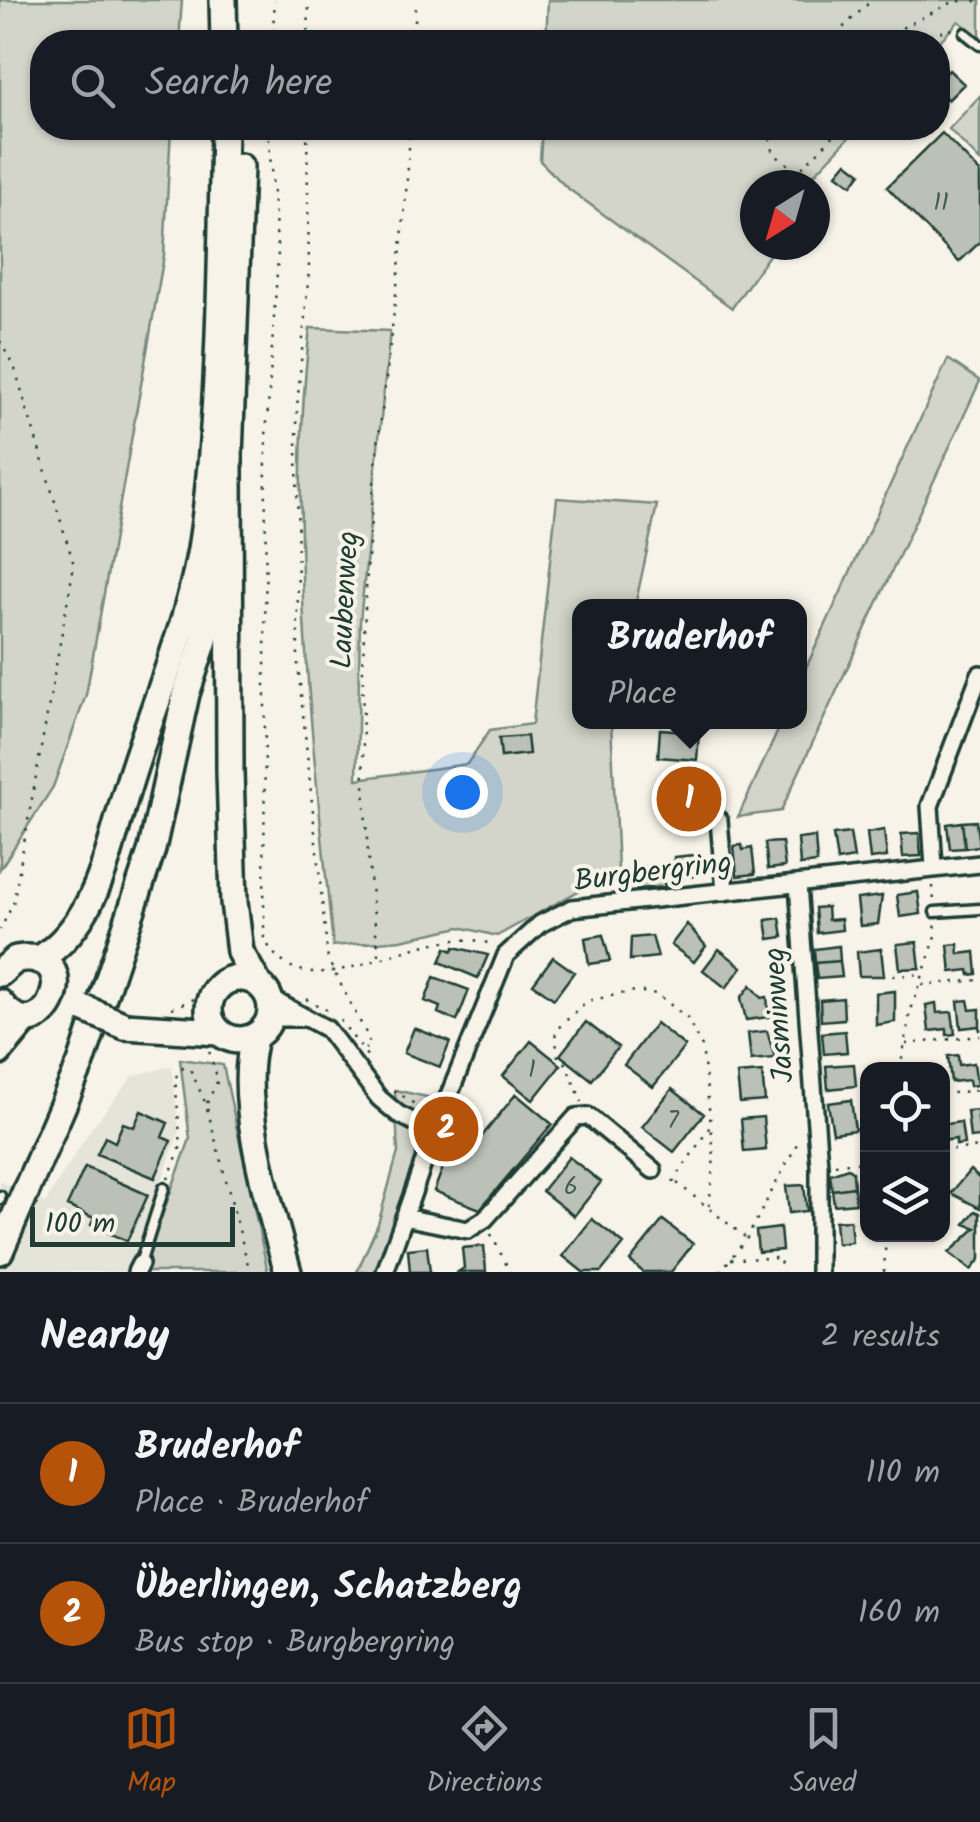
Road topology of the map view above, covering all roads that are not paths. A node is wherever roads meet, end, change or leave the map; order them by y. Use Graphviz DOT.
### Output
graph roads {
  1 [pos="223,0"];
  2 [pos="240,0"];
  3 [pos="224,30"];
  4 [pos="240,30"];
  5 [pos="966,32"];
  6 [pos="980,45"];
  7 [pos="224,140"];
  8 [pos="240,140"];
  9 [pos="229,456"];
  10 [pos="204,532"];
  11 [pos="980,674"];
  12 [pos="186,694"];
  13 [pos="719,820"];
  14 [pos="980,864"];
  15 [pos="933,867"];
  16 [pos="798,886"];
  17 [pos="725,892"];
  18 [pos="980,908"];
  19 [pos="934,912"];
  20 [pos="38,960"];
  21 [pos="0,973"];
  22 [pos="56,984"];
  23 [pos="209,1002"];
  24 [pos="85,1010"];
  25 [pos="1,1014"];
  26 [pos="38,1015"];
  27 [pos="243,1021"];
  28 [pos="160,1029"];
  29 [pos="0,1054"];
  30 [pos="434,1132"];
  31 [pos="816,1140"];
  32 [pos="798,1142"];
  33 [pos="654,1170"];
  34 [pos="164,1188"];
  35 [pos="404,1217"];
  36 [pos="0,1250"];
  37 [pos="138,1268"];
  38 [pos="288,1272"];
  39 [pos="385,1272"];
  40 [pos="818,1272"];
  1 -- 3 [label="main road"];
  2 -- 4 [label="main road"];
  5 -- 6 [label="lane"];
  7 -- 10 [label="main road"];
  8 -- 9 [label="main road"];
  9 -- 12 [label="main road"];
  9 -- 27 [label="main road"];
  10 -- 12 [label="main road"];
  10 -- 20 [label="main road"];
  11 -- 15 [label="street"];
  12 -- 36 [label="main road"];
  13 -- 17 [label="street"];
  14 -- 15 [label="street, Burgbergring"];
  15 -- 16 [label="street, Burgbergring"];
  16 -- 17 [label="street, Burgbergring"];
  16 -- 31 [label="street, Jasminweg"];
  17 -- 30 [label="street, Burgbergring"];
  18 -- 19 [label="lane"];
  20 -- 21 [label="main road"];
  20 -- 22 [label="main road"];
  22 -- 24 [label="main road"];
  22 -- 26 [label="main road"];
  23 -- 27 [label="main road"];
  23 -- 27 [label="main road"];
  23 -- 28 [label="main road"];
  24 -- 26 [label="main road"];
  24 -- 28 [label="main road, bridge"];
  25 -- 26 [label="main road"];
  26 -- 29 [label="street"];
  27 -- 28 [label="main road"];
  27 -- 30 [label="street"];
  27 -- 38 [label="main road"];
  30 -- 35 [label="street, Burgbergring"];
  31 -- 32 [label="street"];
  31 -- 40 [label="street, Jasminweg"];
  33 -- 35 [label="street"];
  34 -- 37 [label="lane"];
  35 -- 39 [label="street, Burgbergring"];
}
